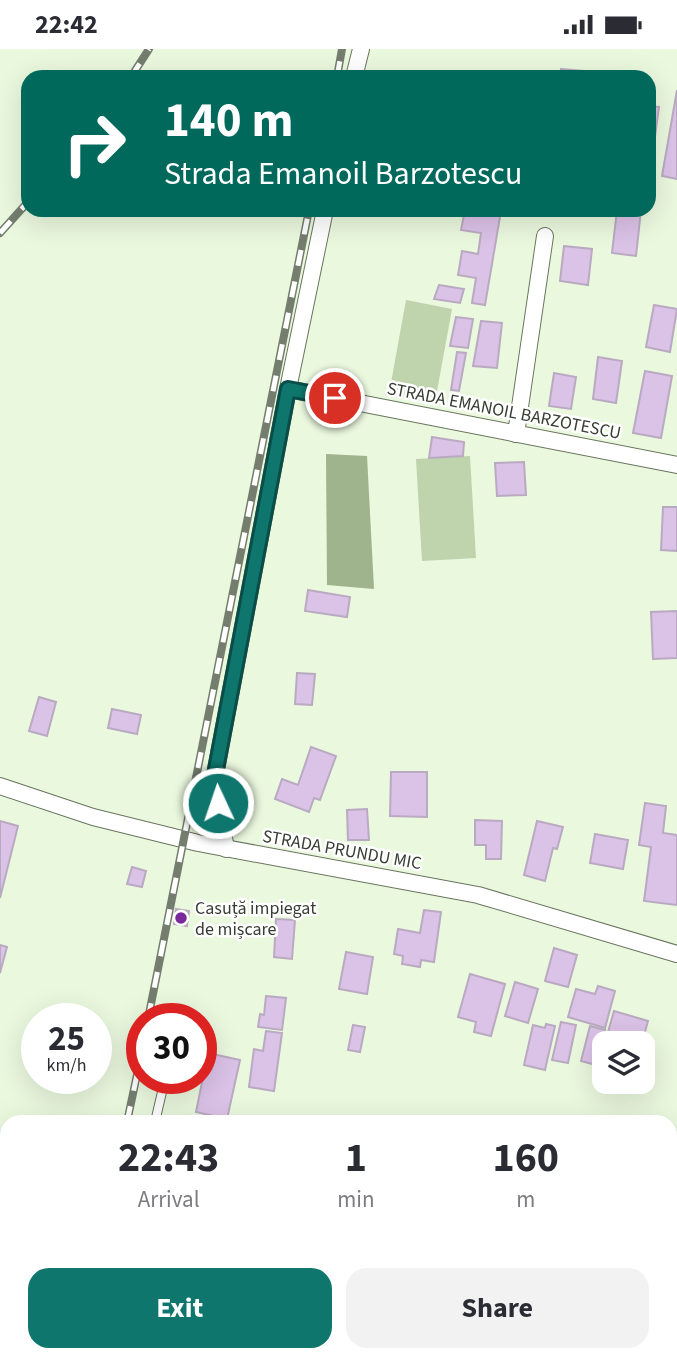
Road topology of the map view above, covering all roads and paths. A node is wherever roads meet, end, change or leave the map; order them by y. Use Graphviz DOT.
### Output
graph roads {
  1 [pos="361,49"];
  2 [pos="356,70"];
  3 [pos="324,217"];
  4 [pos="545,236"];
  5 [pos="288,389"];
  6 [pos="516,433"];
  7 [pos="677,465"];
  8 [pos="0,786"];
  9 [pos="226,849"];
  10 [pos="677,954"];
  11 [pos="162,1094"];
  12 [pos="157,1115"];
  1 -- 2 [label="street"];
  3 -- 5 [label="street"];
  4 -- 6 [label="street"];
  5 -- 6 [label="street, STRADA EMANOIL BARZOTESCU"];
  5 -- 9 [label="street"];
  6 -- 7 [label="street, STRADA EMANOIL BARZOTESCU"];
  8 -- 9 [label="street, STRADA PRUNDU MIC"];
  9 -- 10 [label="street, STRADA PRUNDU MIC"];
  11 -- 12 [label="lane"];
}
